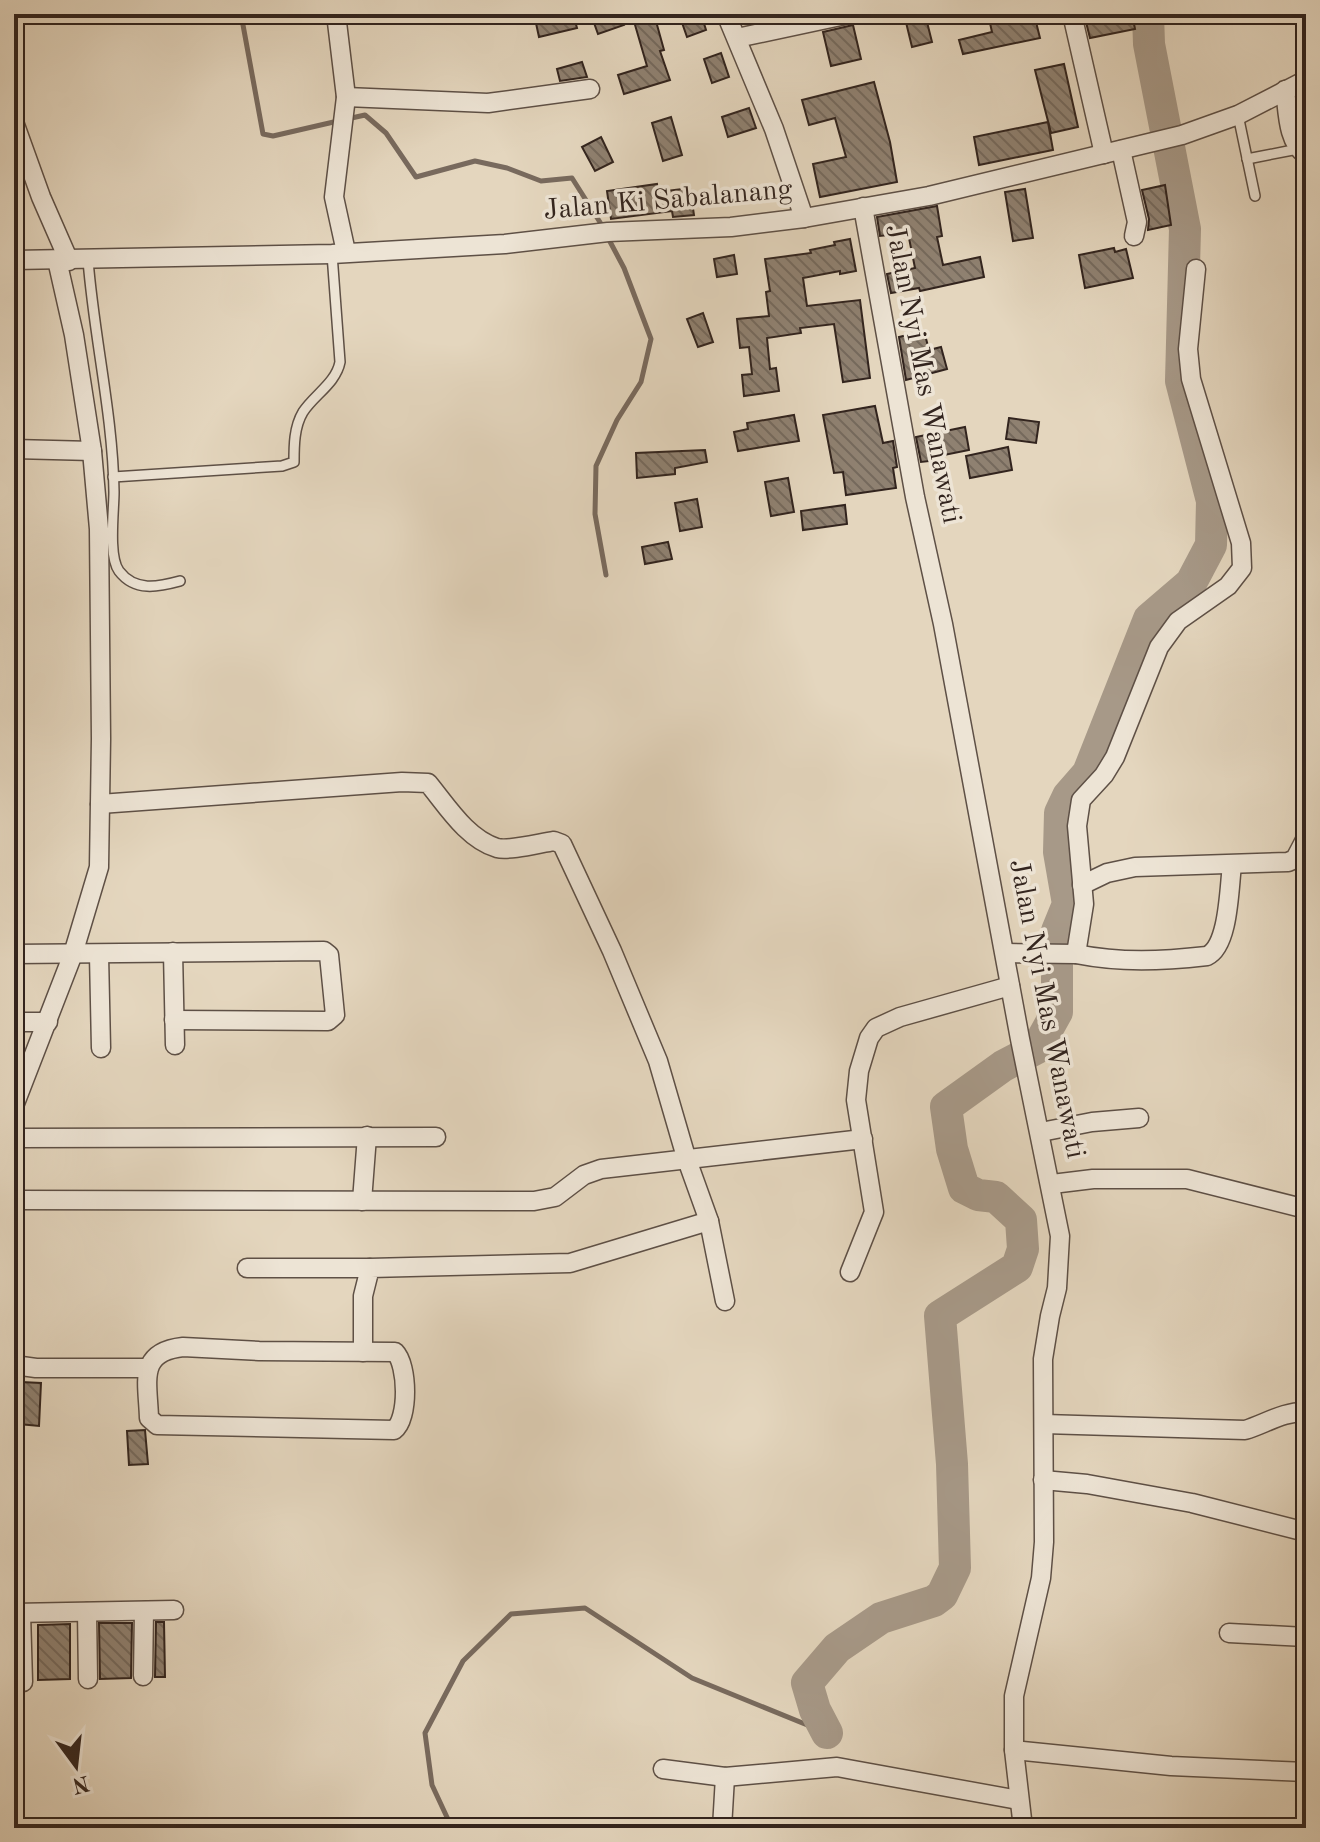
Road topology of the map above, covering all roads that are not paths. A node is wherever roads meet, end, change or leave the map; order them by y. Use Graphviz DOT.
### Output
graph roads {
  1 [pos="336,14"];
  2 [pos="726,14"];
  3 [pos="850,14"];
  4 [pos="1072,14"];
  5 [pos="737,38"];
  6 [pos="1306,80"];
  7 [pos="590,89"];
  8 [pos="1285,90"];
  9 [pos="346,104"];
  10 [pos="1238,115"];
  11 [pos="14,122"];
  12 [pos="1112,152"];
  13 [pos="1302,152"];
  14 [pos="1247,159"];
  15 [pos="1255,196"];
  16 [pos="863,207"];
  17 [pos="804,218"];
  18 [pos="1134,236"];
  19 [pos="339,253"];
  20 [pos="14,260"];
  21 [pos="71,260"];
  22 [pos="1196,269"];
  23 [pos="14,449"];
  24 [pos="92,451"];
  25 [pos="113,477"];
  26 [pos="180,581"];
  27 [pos="100,804"];
  28 [pos="1306,838"];
  29 [pos="1232,865"];
  30 [pos="1082,885"];
  31 [pos="173,952"];
  32 [pos="1005,953"];
  33 [pos="14,954"];
  34 [pos="73,954"];
  35 [pos="1072,954"];
  36 [pos="99,955"];
  37 [pos="1010,986"];
  38 [pos="174,1020"];
  39 [pos="14,1022"];
  40 [pos="48,1022"];
  41 [pos="175,1045"];
  42 [pos="101,1048"];
  43 [pos="14,1106"];
  44 [pos="1139,1118"];
  45 [pos="1041,1132"];
  46 [pos="367,1136"];
  47 [pos="436,1137"];
  48 [pos="14,1138"];
  49 [pos="863,1139"];
  50 [pos="686,1157"];
  51 [pos="1052,1184"];
  52 [pos="14,1200"];
  53 [pos="362,1201"];
  54 [pos="1306,1209"];
  55 [pos="709,1221"];
  56 [pos="247,1268"];
  57 [pos="370,1268"];
  58 [pos="850,1272"];
  59 [pos="725,1301"];
  60 [pos="363,1352"];
  61 [pos="14,1365"];
  62 [pos="147,1368"];
  63 [pos="1306,1412"];
  64 [pos="1044,1424"];
  65 [pos="1043,1480"];
  66 [pos="1306,1532"];
  67 [pos="174,1610"];
  68 [pos="144,1611"];
  69 [pos="87,1612"];
  70 [pos="18,1613"];
  71 [pos="1229,1633"];
  72 [pos="1306,1637"];
  73 [pos="143,1676"];
  74 [pos="88,1679"];
  75 [pos="23,1682"];
  76 [pos="1014,1750"];
  77 [pos="663,1769"];
  78 [pos="1306,1772"];
  79 [pos="725,1777"];
  80 [pos="1018,1800"];
  81 [pos="722,1828"];
  82 [pos="1023,1828"];
  1 -- 9 [label="street"];
  2 -- 5 [label="street"];
  3 -- 5 [label="street"];
  4 -- 12 [label="street"];
  5 -- 17 [label="street"];
  6 -- 8 [label="street, Jalan Ki Sabalanang"];
  7 -- 9 [label="street"];
  8 -- 10 [label="street, Jalan Ki Sabalanang"];
  8 -- 13 [label="street"];
  9 -- 19 [label="street"];
  10 -- 12 [label="street, Jalan Ki Sabalanang"];
  10 -- 14 [label="lane"];
  11 -- 21 [label="street"];
  12 -- 16 [label="street, Jalan Ki Sabalanang"];
  12 -- 18 [label="street"];
  13 -- 14 [label="lane"];
  14 -- 15 [label="lane"];
  16 -- 17 [label="street, Jalan Ki Sabalanang"];
  16 -- 32 [label="street, Jalan Nyi Mas Wanawati"];
  17 -- 19 [label="street, Jalan Ki Sabalanang"];
  19 -- 21 [label="street, Jalan Ki Sabalanang"];
  19 -- 25 [label="lane"];
  20 -- 21 [label="street, Jalan Ki Sabalanang"];
  21 -- 24 [label="street"];
  21 -- 25 [label="lane"];
  22 -- 30 [label="street"];
  23 -- 24 [label="street"];
  24 -- 27 [label="street"];
  25 -- 26 [label="lane"];
  27 -- 34 [label="street"];
  27 -- 50 [label="street"];
  28 -- 29 [label="street"];
  29 -- 30 [label="street"];
  29 -- 35 [label="street"];
  30 -- 35 [label="street"];
  31 -- 36 [label="street"];
  31 -- 38 [label="street"];
  31 -- 38 [label="street"];
  32 -- 35 [label="street"];
  32 -- 37 [label="street, Jalan Nyi Mas Wanawati"];
  33 -- 34 [label="street"];
  34 -- 36 [label="street"];
  34 -- 40 [label="street"];
  36 -- 42 [label="street"];
  37 -- 45 [label="street, Jalan Nyi Mas Wanawati"];
  37 -- 49 [label="street"];
  38 -- 41 [label="street"];
  39 -- 40 [label="street"];
  40 -- 43 [label="street"];
  44 -- 45 [label="street"];
  45 -- 51 [label="street, Jalan Nyi Mas Wanawati"];
  46 -- 47 [label="street"];
  46 -- 48 [label="street"];
  46 -- 53 [label="street"];
  49 -- 50 [label="street"];
  49 -- 58 [label="street"];
  50 -- 53 [label="street"];
  50 -- 55 [label="street"];
  51 -- 54 [label="street"];
  51 -- 64 [label="street, Jalan Nyi Mas Wanawati"];
  52 -- 53 [label="street"];
  55 -- 57 [label="street"];
  55 -- 59 [label="street"];
  56 -- 57 [label="street"];
  57 -- 60 [label="street"];
  60 -- 62 [label="street"];
  60 -- 62 [label="street"];
  61 -- 62 [label="street"];
  63 -- 64 [label="street"];
  64 -- 65 [label="street, Jalan Nyi Mas Wanawati"];
  65 -- 66 [label="street"];
  65 -- 76 [label="street, Jalan Nyi Mas Wanawati"];
  67 -- 68 [label="street"];
  68 -- 69 [label="street"];
  68 -- 73 [label="street"];
  69 -- 70 [label="street"];
  69 -- 74 [label="street"];
  70 -- 75 [label="street"];
  71 -- 72 [label="street"];
  76 -- 78 [label="street"];
  76 -- 80 [label="street, Jalan Nyi Mas Wanawati"];
  77 -- 79 [label="street"];
  79 -- 80 [label="street"];
  79 -- 81 [label="street"];
  80 -- 82 [label="street, Jalan Nyi Mas Wanawati"];
}
